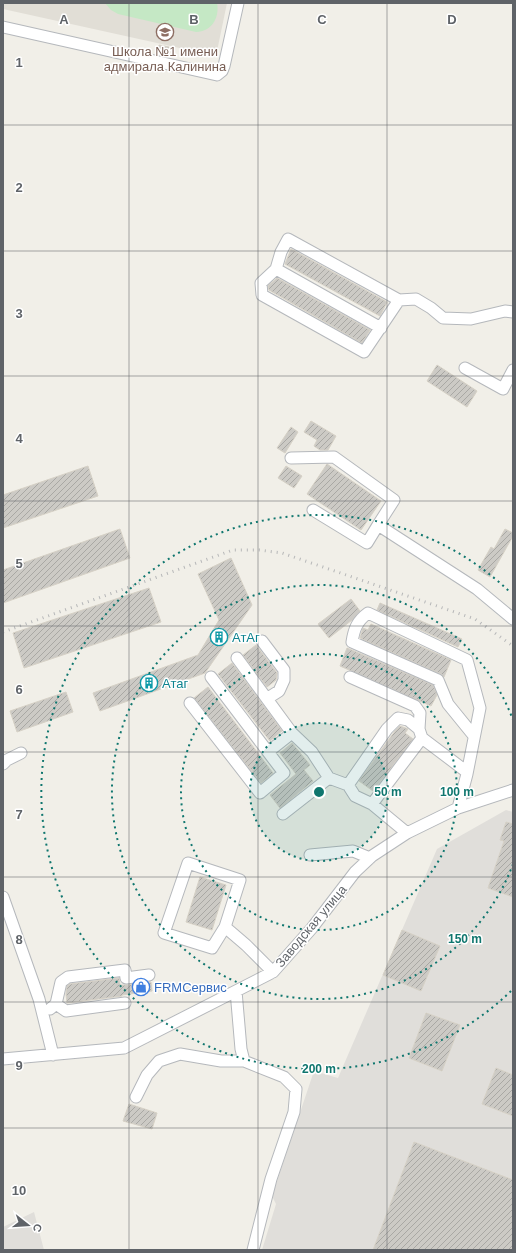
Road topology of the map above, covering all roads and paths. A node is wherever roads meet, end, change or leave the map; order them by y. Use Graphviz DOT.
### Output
graph roads {
  1 [pos="238,3"];
  2 [pos="3,28"];
  3 [pos="276,269"];
  4 [pos="399,300"];
  5 [pos="513,312"];
  6 [pos="381,328"];
  7 [pos="465,368"];
  8 [pos="513,370"];
  9 [pos="291,458"];
  10 [pos="314,510"];
  11 [pos="378,525"];
  12 [pos="513,619"];
  13 [pos="262,641"];
  14 [pos="237,658"];
  15 [pos="211,677"];
  16 [pos="350,677"];
  17 [pos="268,698"];
  18 [pos="190,703"];
  19 [pos="292,733"];
  20 [pos="420,733"];
  21 [pos="474,736"];
  22 [pos="268,752"];
  23 [pos="21,753"];
  24 [pos="3,764"];
  25 [pos="467,772"];
  26 [pos="329,778"];
  27 [pos="348,785"];
  28 [pos="513,790"];
  29 [pos="372,804"];
  30 [pos="458,808"];
  31 [pos="283,814"];
  32 [pos="408,833"];
  33 [pos="310,855"];
  34 [pos="370,858"];
  35 [pos="3,897"];
  36 [pos="8,920"];
  37 [pos="225,927"];
  38 [pos="273,972"];
  39 [pos="149,975"];
  40 [pos="236,991"];
  41 [pos="125,1003"];
  42 [pos="56,1004"];
  43 [pos="43,1014"];
  44 [pos="53,1055"];
  45 [pos="4,1056"];
  46 [pos="244,1061"];
  47 [pos="136,1097"];
  48 [pos="253,1250"];
  1 -- 2 [label="street"];
  3 -- 4 [label="street"];
  3 -- 6 [label="street"];
  3 -- 6 [label="street"];
  4 -- 5 [label="street"];
  4 -- 6 [label="street"];
  7 -- 8 [label="street"];
  9 -- 11 [label="street"];
  10 -- 11 [label="street"];
  11 -- 12 [label="street"];
  13 -- 17 [label="street"];
  14 -- 17 [label="street"];
  15 -- 22 [label="street"];
  16 -- 20 [label="street"];
  17 -- 19 [label="street"];
  18 -- 22 [label="street"];
  19 -- 22 [label="street"];
  19 -- 26 [label="street"];
  20 -- 25 [label="street"];
  20 -- 27 [label="street"];
  20 -- 29 [label="street"];
  21 -- 21 [label="street"];
  21 -- 25 [label="street"];
  23 -- 24 [label="street"];
  25 -- 30 [label="street"];
  26 -- 27 [label="street"];
  26 -- 31 [label="street"];
  27 -- 29 [label="street"];
  28 -- 30 [label="street, Заводская улица"];
  29 -- 32 [label="street"];
  30 -- 32 [label="street, Заводская улица"];
  32 -- 34 [label="street, Заводская улица"];
  33 -- 34 [label="street"];
  34 -- 38 [label="street, Заводская улица"];
  35 -- 36 [label="street"];
  36 -- 43 [label="street"];
  37 -- 37 [label="street"];
  37 -- 38 [label="street"];
  38 -- 40 [label="street, Заводская улица"];
  39 -- 42 [label="street"];
  40 -- 44 [label="street, Заводская улица"];
  40 -- 46 [label="street"];
  41 -- 42 [label="street"];
  42 -- 43 [label="street"];
  43 -- 44 [label="street"];
  44 -- 45 [label="street, Заводская улица"];
  46 -- 47 [label="street"];
  46 -- 48 [label="street"];
}
